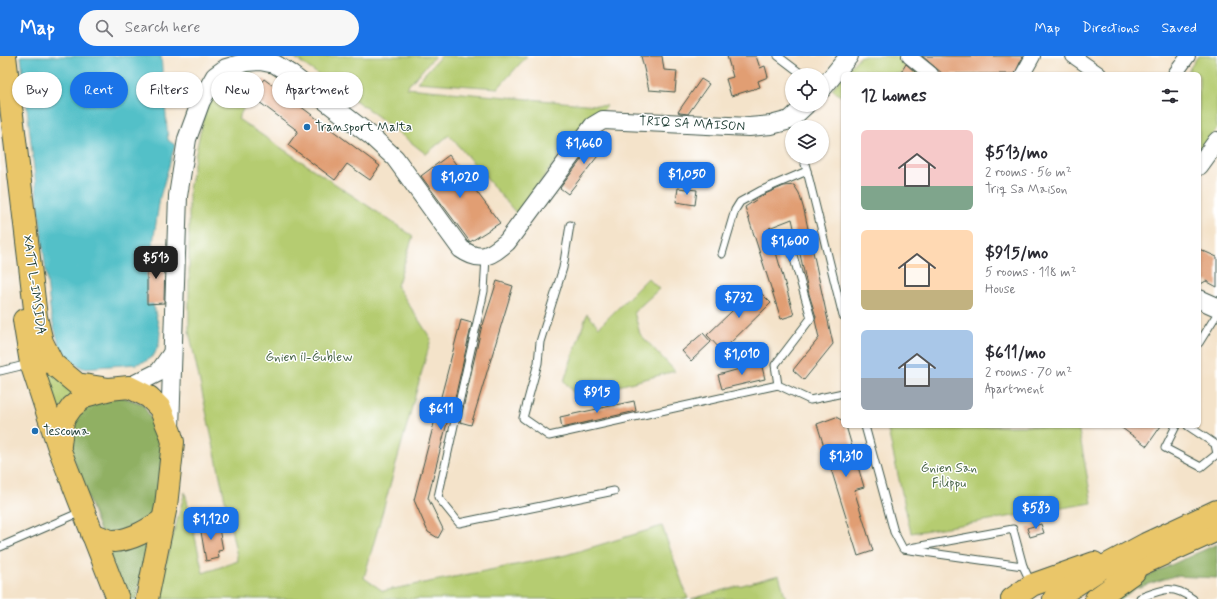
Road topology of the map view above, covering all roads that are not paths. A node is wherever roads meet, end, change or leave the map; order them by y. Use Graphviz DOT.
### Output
graph roads {
  1 [pos="5,56"];
  2 [pos="778,56"];
  3 [pos="849,56"];
  4 [pos="909,56"];
  5 [pos="1034,56"];
  6 [pos="1073,56"];
  7 [pos="1188,56"];
  8 [pos="247,59"];
  9 [pos="794,68"];
  10 [pos="929,72"];
  11 [pos="1024,72"];
  12 [pos="1096,72"];
  13 [pos="1176,72"];
  14 [pos="829,80"];
  15 [pos="800,112"];
  16 [pos="794,120"];
  17 [pos="785,124"];
  18 [pos="0,129"];
  19 [pos="1217,141"];
  20 [pos="1201,163"];
  21 [pos="804,164"];
  22 [pos="807,171"];
  23 [pos="570,225"];
  24 [pos="788,238"];
  25 [pos="722,254"];
  26 [pos="486,257"];
  27 [pos="1201,300"];
  28 [pos="1217,306"];
  29 [pos="841,308"];
  30 [pos="1217,314"];
  31 [pos="1201,340"];
  32 [pos="172,355"];
  33 [pos="31,363"];
  34 [pos="0,371"];
  35 [pos="778,385"];
  36 [pos="119,388"];
  37 [pos="841,393"];
  38 [pos="866,428"];
  39 [pos="1175,428"];
  40 [pos="1191,428"];
  41 [pos="170,432"];
  42 [pos="59,448"];
  43 [pos="614,490"];
  44 [pos="83,511"];
  45 [pos="1217,511"];
  46 [pos="163,520"];
  47 [pos="1217,530"];
  48 [pos="92,534"];
  49 [pos="0,547"];
  50 [pos="904,549"];
  51 [pos="1150,551"];
  52 [pos="1028,575"];
  53 [pos="118,599"];
  54 [pos="147,599"];
  55 [pos="1012,599"];
  56 [pos="1054,599"];
  57 [pos="1079,599"];
  58 [pos="1096,599"];
  59 [pos="1140,599"];
  60 [pos="1193,599"];
  1 -- 36 [label="highway, XATT L-IMSIDA"];
  2 -- 9 [label="lane"];
  3 -- 14 [label="street"];
  4 -- 10 [label="street"];
  5 -- 11 [label="street"];
  6 -- 12 [label="street"];
  7 -- 13 [label="street"];
  8 -- 26 [label="street"];
  8 -- 32 [label="street"];
  15 -- 16 [label="street, TRIQ SA MAISON"];
  17 -- 26 [label="street, TRIQ SA MAISON"];
  18 -- 33 [label="highway, XATT L-IMSIDA"];
  19 -- 20 [label="street"];
  21 -- 22 [label="lane"];
  22 -- 25 [label="lane"];
  22 -- 29 [label="lane"];
  23 -- 35 [label="lane"];
  24 -- 35 [label="lane"];
  26 -- 43 [label="lane"];
  27 -- 28 [label="street"];
  30 -- 31 [label="lane"];
  32 -- 36 [label="street"];
  32 -- 41 [label="street"];
  33 -- 34 [label="lane"];
  33 -- 42 [label="highway, XATT L-IMSIDA"];
  35 -- 37 [label="lane"];
  36 -- 41 [label="highway, XATT L-IMSIDA"];
  36 -- 42 [label="highway"];
  38 -- 50 [label="lane"];
  39 -- 40 [label="lane"];
  41 -- 46 [label="highway, XATT L-IMSIDA"];
  42 -- 44 [label="highway, XATT L-IMSIDA"];
  44 -- 48 [label="highway, XATT L-IMSIDA"];
  44 -- 49 [label="lane"];
  45 -- 51 [label="highway"];
  46 -- 48 [label="highway"];
  46 -- 54 [label="highway, XATT L-IMSIDA"];
  47 -- 51 [label="highway"];
  48 -- 53 [label="highway, XATT L-IMSIDA"];
  50 -- 52 [label="lane"];
  50 -- 52 [label="lane"];
  51 -- 52 [label="highway"];
  51 -- 56 [label="highway"];
  51 -- 57 [label="highway"];
  51 -- 58 [label="highway"];
  52 -- 55 [label="highway"];
  59 -- 60 [label="lane"];
}
